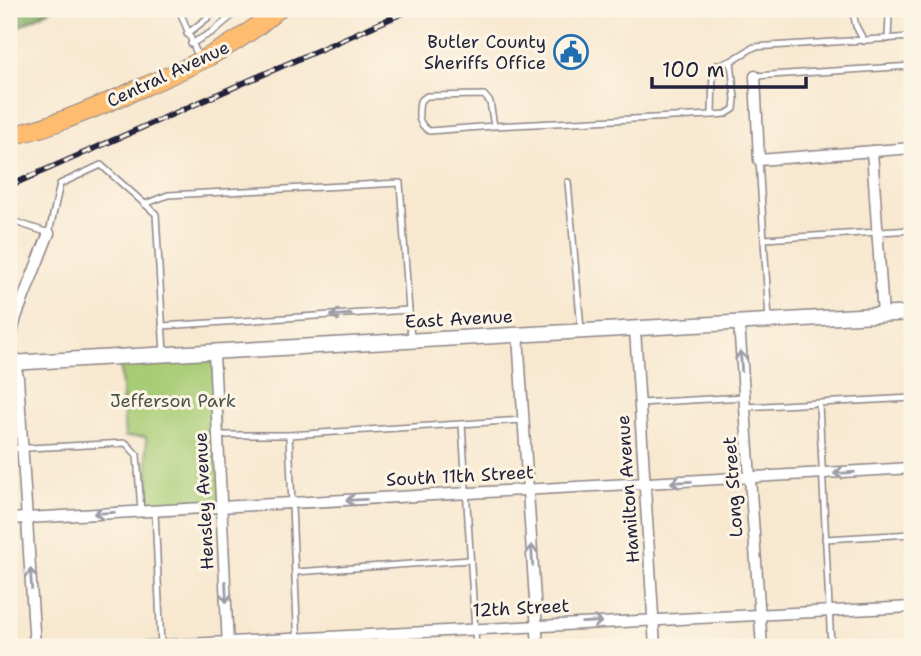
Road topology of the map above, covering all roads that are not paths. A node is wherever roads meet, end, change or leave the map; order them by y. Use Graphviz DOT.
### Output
graph roads {
  1 [pos="179,9"];
  2 [pos="219,9"];
  3 [pos="240,9"];
  4 [pos="859,9"];
  5 [pos="912,9"];
  6 [pos="275,10"];
  7 [pos="187,33"];
  8 [pos="912,37"];
  9 [pos="888,39"];
  10 [pos="864,41"];
  11 [pos="191,44"];
  12 [pos="732,61"];
  13 [pos="201,62"];
  14 [pos="912,66"];
  15 [pos="755,76"];
  16 [pos="712,115"];
  17 [pos="494,126"];
  18 [pos="9,136"];
  19 [pos="912,148"];
  20 [pos="872,151"];
  21 [pos="759,160"];
  22 [pos="568,182"];
  23 [pos="145,204"];
  24 [pos="9,220"];
  25 [pos="912,230"];
  26 [pos="877,232"];
  27 [pos="49,233"];
  28 [pos="764,239"];
  29 [pos="409,310"];
  30 [pos="912,313"];
  31 [pos="883,316"];
  32 [pos="769,322"];
  33 [pos="739,323"];
  34 [pos="162,326"];
  35 [pos="635,329"];
  36 [pos="581,331"];
  37 [pos="518,335"];
  38 [pos="411,341"];
  39 [pos="214,353"];
  40 [pos="164,355"];
  41 [pos="11,362"];
  42 [pos="912,398"];
  43 [pos="744,402"];
  44 [pos="640,403"];
  45 [pos="819,404"];
  46 [pos="523,420"];
  47 [pos="462,424"];
  48 [pos="219,435"];
  49 [pos="289,435"];
  50 [pos="9,449"];
  51 [pos="22,449"];
  52 [pos="912,468"];
  53 [pos="821,474"];
  54 [pos="749,478"];
  55 [pos="645,484"];
  56 [pos="527,490"];
  57 [pos="465,494"];
  58 [pos="292,503"];
  59 [pos="223,507"];
  60 [pos="141,511"];
  61 [pos="155,511"];
  62 [pos="27,518"];
  63 [pos="9,519"];
  64 [pos="912,534"];
  65 [pos="825,540"];
  66 [pos="470,560"];
  67 [pos="295,572"];
  68 [pos="912,607"];
  69 [pos="829,611"];
  70 [pos="761,615"];
  71 [pos="654,619"];
  72 [pos="536,625"];
  73 [pos="475,628"];
  74 [pos="298,643"];
  75 [pos="228,645"];
  76 [pos="161,646"];
  77 [pos="35,647"];
  78 [pos="132,647"];
  79 [pos="476,647"];
  80 [pos="538,647"];
  81 [pos="655,647"];
  82 [pos="762,647"];
  83 [pos="831,647"];
  1 -- 7 [label="lane"];
  2 -- 7 [label="lane"];
  3 -- 11 [label="lane"];
  4 -- 10 [label="lane"];
  5 -- 9 [label="lane"];
  6 -- 13 [label="main road, Central Avenue"];
  7 -- 11 [label="lane"];
  8 -- 9 [label="lane"];
  9 -- 10 [label="lane"];
  10 -- 12 [label="lane"];
  11 -- 13 [label="lane"];
  12 -- 16 [label="lane"];
  12 -- 16 [label="lane"];
  13 -- 18 [label="main road, Central Avenue"];
  14 -- 15 [label="lane"];
  15 -- 21 [label="street"];
  16 -- 17 [label="lane"];
  17 -- 17 [label="lane"];
  19 -- 20 [label="street"];
  20 -- 21 [label="street"];
  20 -- 26 [label="street"];
  21 -- 28 [label="lane"];
  22 -- 36 [label="lane"];
  23 -- 27 [label="lane"];
  23 -- 29 [label="lane"];
  23 -- 34 [label="lane"];
  24 -- 27 [label="lane"];
  25 -- 26 [label="lane"];
  26 -- 28 [label="lane"];
  26 -- 31 [label="street"];
  27 -- 41 [label="street"];
  28 -- 32 [label="lane"];
  29 -- 34 [label="lane, one-way"];
  29 -- 38 [label="lane"];
  30 -- 31 [label="street, East Avenue"];
  31 -- 32 [label="street, East Avenue"];
  32 -- 33 [label="street, East Avenue"];
  33 -- 35 [label="street, East Avenue"];
  43 -- 33 [label="street, Long Street, one-way"];
  34 -- 40 [label="lane"];
  35 -- 36 [label="street, East Avenue"];
  35 -- 44 [label="street, Hamilton Avenue"];
  36 -- 37 [label="street, East Avenue"];
  37 -- 38 [label="street, East Avenue"];
  37 -- 46 [label="street"];
  38 -- 39 [label="street, East Avenue"];
  39 -- 40 [label="street, East Avenue"];
  39 -- 48 [label="street, Hensley Avenue"];
  40 -- 41 [label="street, East Avenue"];
  41 -- 51 [label="street"];
  42 -- 45 [label="lane"];
  43 -- 44 [label="lane"];
  43 -- 45 [label="lane"];
  43 -- 54 [label="street, Long Street"];
  44 -- 55 [label="street, Hamilton Avenue"];
  45 -- 53 [label="lane"];
  46 -- 47 [label="lane"];
  46 -- 56 [label="street"];
  47 -- 49 [label="lane"];
  47 -- 57 [label="lane"];
  48 -- 49 [label="lane"];
  48 -- 59 [label="street, Hensley Avenue"];
  49 -- 58 [label="lane"];
  50 -- 51 [label="lane"];
  51 -- 60 [label="lane"];
  51 -- 62 [label="street"];
  52 -- 53 [label="street, South 11th Street, one-way"];
  53 -- 54 [label="street, South 11th Street"];
  53 -- 65 [label="lane"];
  54 -- 55 [label="street, South 11th Street, one-way"];
  54 -- 70 [label="street, Long Street"];
  55 -- 56 [label="street, South 11th Street"];
  55 -- 71 [label="street, Hamilton Avenue"];
  56 -- 57 [label="street, South 11th Street"];
  72 -- 56 [label="street, one-way"];
  57 -- 58 [label="street, South 11th Street, one-way"];
  57 -- 66 [label="lane"];
  58 -- 59 [label="street, South 11th Street"];
  58 -- 67 [label="lane"];
  59 -- 61 [label="street, South 11th Street"];
  59 -- 75 [label="street, Hensley Avenue, one-way"];
  60 -- 61 [label="street, South 11th Street"];
  60 -- 62 [label="street, South 11th Street, one-way"];
  61 -- 76 [label="lane"];
  62 -- 63 [label="street, South 11th Street"];
  77 -- 62 [label="street, one-way"];
  64 -- 65 [label="lane"];
  65 -- 69 [label="lane"];
  66 -- 67 [label="lane"];
  66 -- 73 [label="lane"];
  67 -- 74 [label="lane"];
  68 -- 69 [label="street, 12th Street"];
  69 -- 70 [label="street, 12th Street"];
  69 -- 83 [label="lane"];
  70 -- 71 [label="street, 12th Street"];
  70 -- 82 [label="street, Long Street"];
  72 -- 71 [label="street, 12th Street, one-way"];
  71 -- 81 [label="street, Hamilton Avenue"];
  72 -- 73 [label="street, 12th Street"];
  72 -- 80 [label="street"];
  73 -- 74 [label="street, 12th Street"];
  73 -- 79 [label="lane"];
  74 -- 75 [label="street, 12th Street"];
  75 -- 76 [label="street, 12th Street"];
  76 -- 78 [label="street, 12th Street"];
}
